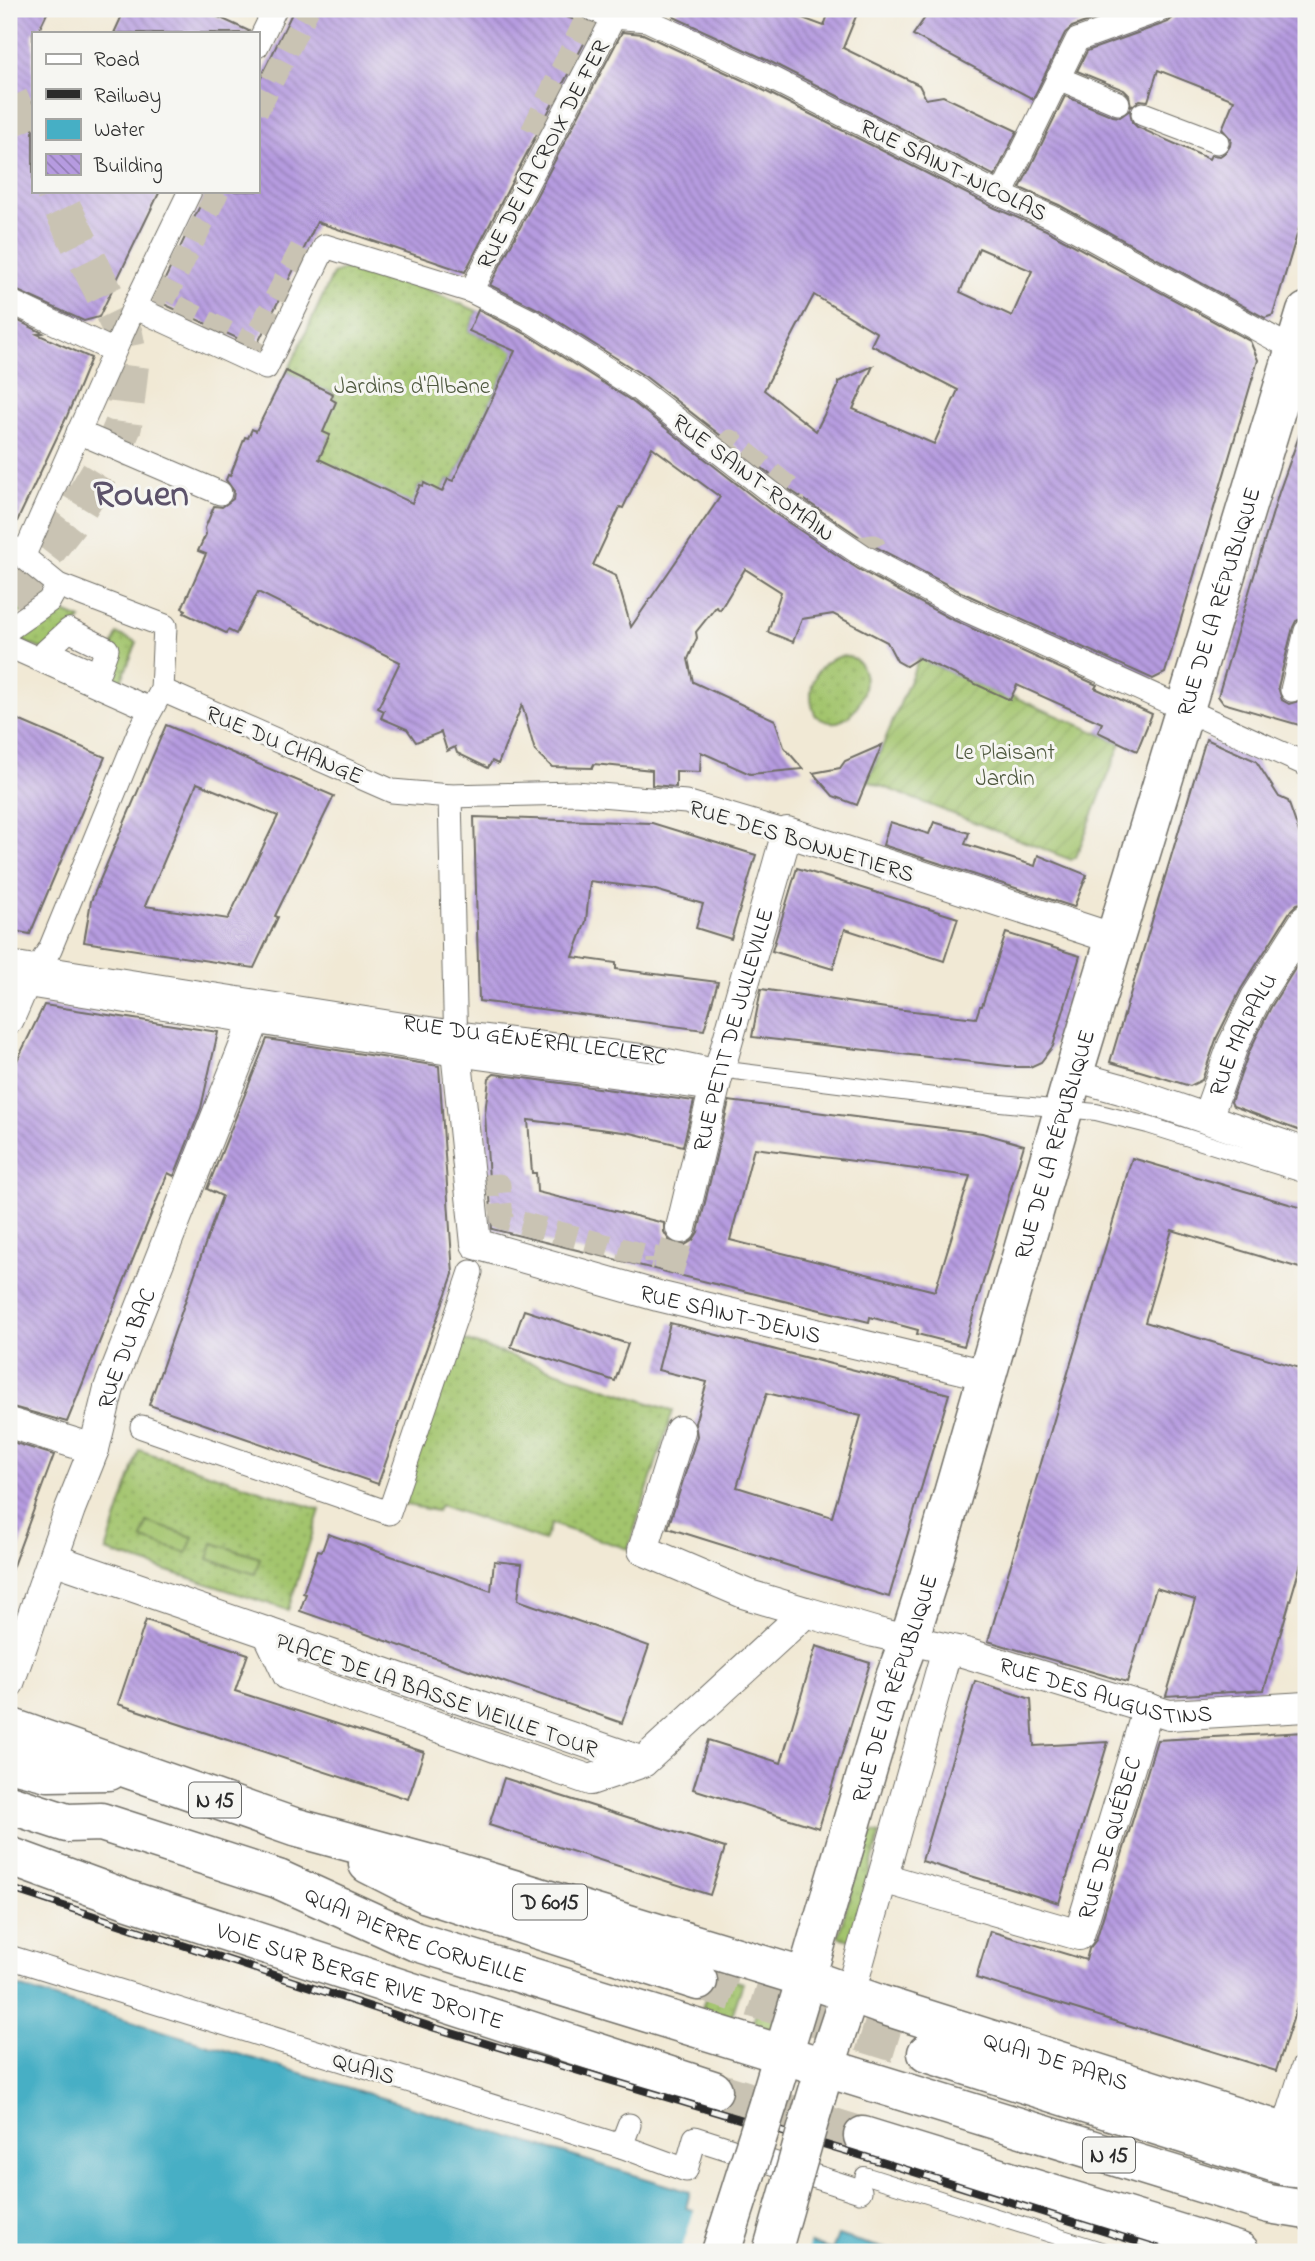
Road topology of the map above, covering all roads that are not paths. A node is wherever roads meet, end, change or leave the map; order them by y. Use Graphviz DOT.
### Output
graph roads {
  1 [pos="1163,9"];
  2 [pos="266,12"];
  3 [pos="603,13"];
  4 [pos="649,14"];
  5 [pos="259,38"];
  6 [pos="1058,78"];
  7 [pos="1118,103"];
  8 [pos="1143,114"];
  9 [pos="1217,142"];
  10 [pos="190,192"];
  11 [pos="1001,195"];
  12 [pos="471,291"];
  13 [pos="9,301"];
  14 [pos="134,307"];
  15 [pos="1306,312"];
  16 [pos="114,351"];
  17 [pos="1300,353"];
  18 [pos="78,432"];
  19 [pos="220,493"];
  20 [pos="14,554"];
  21 [pos="58,585"];
  22 [pos="9,629"];
  23 [pos="1306,631"];
  24 [pos="9,646"];
  25 [pos="1292,690"];
  26 [pos="153,704"];
  27 [pos="1185,710"];
  28 [pos="1305,764"];
  29 [pos="444,796"];
  30 [pos="787,832"];
  31 [pos="1306,919"];
  32 [pos="1115,939"];
  33 [pos="21,971"];
  34 [pos="255,1018"];
  35 [pos="9,1019"];
  36 [pos="455,1040"];
  37 [pos="717,1077"];
  38 [pos="1069,1092"];
  39 [pos="1207,1118"];
  40 [pos="1306,1153"];
  41 [pos="1306,1175"];
  42 [pos="681,1227"];
  43 [pos="474,1258"];
  44 [pos="987,1375"];
  45 [pos="9,1423"];
  46 [pos="142,1427"];
  47 [pos="680,1431"];
  48 [pos="94,1449"];
  49 [pos="53,1559"];
  50 [pos="800,1617"];
  51 [pos="909,1640"];
  52 [pos="947,1649"];
  53 [pos="9,1683"];
  54 [pos="1306,1707"];
  55 [pos="1147,1708"];
  56 [pos="9,1727"];
  57 [pos="9,1762"];
  58 [pos="9,1768"];
  59 [pos="136,1771"];
  60 [pos="9,1804"];
  61 [pos="101,1822"];
  62 [pos="294,1827"];
  63 [pos="9,1856"];
  64 [pos="883,1878"];
  65 [pos="278,1879"];
  66 [pos="9,1957"];
  67 [pos="806,1978"];
  68 [pos="850,1993"];
  69 [pos="1306,2069"];
  70 [pos="777,2077"];
  71 [pos="713,2090"];
  72 [pos="818,2090"];
  73 [pos="629,2125"];
  74 [pos="863,2136"];
  75 [pos="1296,2136"];
  76 [pos="621,2147"];
  77 [pos="1306,2168"];
  78 [pos="860,2191"];
  79 [pos="1304,2209"];
  80 [pos="721,2252"];
  81 [pos="772,2252"];
  82 [pos="1107,2252"];
  83 [pos="1240,2252"];
  1 -- 6 [label="street"];
  2 -- 5 [label="street"];
  3 -- 4 [label="street, RUE SAINT-NICOLAS"];
  3 -- 12 [label="street, RUE DE LA CROIX DE FER"];
  4 -- 11 [label="street, RUE SAINT-NICOLAS"];
  6 -- 7 [label="street"];
  6 -- 11 [label="street"];
  8 -- 9 [label="street"];
  10 -- 14 [label="street"];
  11 -- 17 [label="street, RUE SAINT-NICOLAS"];
  12 -- 14 [label="street, RUE SAINT-ROMAIN"];
  12 -- 27 [label="street, RUE SAINT-ROMAIN"];
  13 -- 16 [label="street"];
  14 -- 16 [label="street"];
  15 -- 17 [label="main road, RUE DE LA RÉPUBLIQUE"];
  16 -- 18 [label="street"];
  17 -- 27 [label="main road, RUE DE LA RÉPUBLIQUE"];
  18 -- 19 [label="street"];
  18 -- 20 [label="street"];
  20 -- 21 [label="street"];
  21 -- 22 [label="street"];
  21 -- 26 [label="street"];
  23 -- 25 [label="street"];
  24 -- 26 [label="street, RUE DU CHANGE"];
  26 -- 29 [label="street, RUE DU CHANGE"];
  26 -- 33 [label="street"];
  27 -- 28 [label="street, RUE SAINT-ROMAIN"];
  27 -- 32 [label="main road, RUE DE LA RÉPUBLIQUE"];
  29 -- 30 [label="street, RUE DES BONNETIERS"];
  29 -- 36 [label="street"];
  30 -- 32 [label="street, RUE DES BONNETIERS"];
  30 -- 37 [label="street, RUE PETIT DE JULLEVILLE"];
  31 -- 39 [label="street, RUE MALPALU"];
  32 -- 38 [label="main road, RUE DE LA RÉPUBLIQUE"];
  33 -- 34 [label="street, RUE DU GÉNÉRAL LECLERC"];
  33 -- 35 [label="street"];
  33 -- 36 [label="lane, RUE DU GÉNÉRAL LECLERC"];
  34 -- 36 [label="street, RUE DU GÉNÉRAL LECLERC"];
  34 -- 48 [label="street, RUE DU BAC"];
  36 -- 37 [label="street, RUE DU GÉNÉRAL LECLERC"];
  36 -- 43 [label="street"];
  37 -- 38 [label="lane, RUE DU GÉNÉRAL LECLERC"];
  37 -- 42 [label="street, RUE PETIT DE JULLEVILLE"];
  38 -- 39 [label="street"];
  38 -- 41 [label="lane, RUE DU GÉNÉRAL LECLERC"];
  38 -- 44 [label="main road, RUE DE LA RÉPUBLIQUE"];
  39 -- 40 [label="street"];
  43 -- 44 [label="street, RUE SAINT-DENIS"];
  43 -- 46 [label="street"];
  44 -- 51 [label="main road, RUE DE LA RÉPUBLIQUE"];
  45 -- 48 [label="street"];
  47 -- 50 [label="street, RUE DES AUGUSTINS"];
  48 -- 49 [label="street, RUE DU BAC"];
  49 -- 50 [label="street, PLACE DE LA BASSE VIEILLE TOUR"];
  49 -- 53 [label="street, RUE DU BAC"];
  50 -- 51 [label="street, RUE DES AUGUSTINS"];
  51 -- 52 [label="street, RUE DES AUGUSTINS"];
  51 -- 67 [label="main road, RUE DE LA RÉPUBLIQUE"];
  52 -- 55 [label="street, RUE DES AUGUSTINS"];
  52 -- 64 [label="street, RUE DE LA RÉPUBLIQUE"];
  54 -- 55 [label="street, RUE DES AUGUSTINS"];
  55 -- 64 [label="street, RUE DE QUÉBEC"];
  56 -- 59 [label="main road"];
  57 -- 59 [label="main road"];
  58 -- 61 [label="main road, D 6015"];
  59 -- 62 [label="main road, N 15"];
  60 -- 61 [label="main road, QUAI PIERRE CORNEILLE / D 6015"];
  61 -- 65 [label="main road, QUAI PIERRE CORNEILLE / D 6015"];
  62 -- 65 [label="main road, D 6015"];
  62 -- 67 [label="main road, D 6015"];
  63 -- 71 [label="main road, VOIE SUR BERGE RIVE DROITE"];
  64 -- 68 [label="street, RUE DE LA RÉPUBLIQUE"];
  65 -- 70 [label="main road, QUAI PIERRE CORNEILLE"];
  66 -- 76 [label="street, QUAIS"];
  67 -- 68 [label="main road, QUAI DE PARIS / D 6015"];
  67 -- 70 [label="main road, RUE DE LA RÉPUBLIQUE"];
  68 -- 72 [label="main road"];
  68 -- 75 [label="main road, QUAI DE PARIS / D 6015"];
  69 -- 75 [label="street"];
  70 -- 72 [label="main road, QUAI PIERRE CORNEILLE / N 15"];
  70 -- 80 [label="main road, RUE DE LA RÉPUBLIQUE, bridge"];
  72 -- 79 [label="main road, N 15"];
  72 -- 81 [label="main road, bridge"];
  73 -- 76 [label="street"];
  74 -- 83 [label="main road"];
  76 -- 78 [label="street, QUAIS"];
  77 -- 79 [label="main road"];
  78 -- 82 [label="lane"];
}
